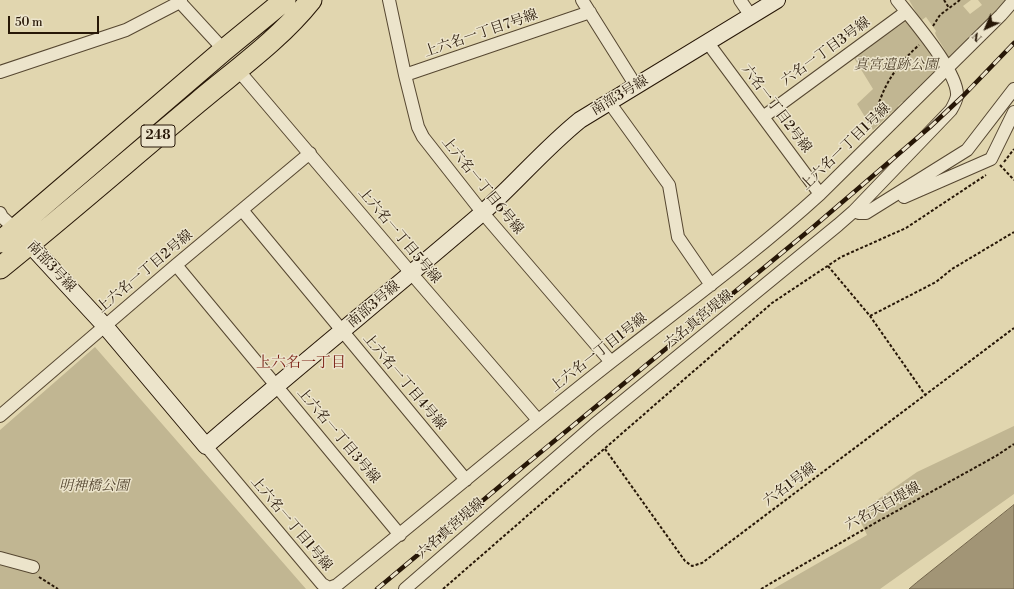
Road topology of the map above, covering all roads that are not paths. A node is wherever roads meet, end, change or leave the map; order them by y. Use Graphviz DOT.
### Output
graph roads {
  1 [pos="285,0"];
  2 [pos="311,0"];
  3 [pos="389,0"];
  4 [pos="582,0"];
  5 [pos="740,0"];
  6 [pos="776,0"];
  7 [pos="897,0"];
  8 [pos="1014,0"];
  9 [pos="180,1"];
  10 [pos="590,12"];
  11 [pos="906,12"];
  12 [pos="751,16"];
  13 [pos="708,43"];
  14 [pos="224,50"];
  15 [pos="947,69"];
  16 [pos="238,70"];
  17 [pos="0,72"];
  18 [pos="405,75"];
  19 [pos="636,86"];
  20 [pos="1014,89"];
  21 [pos="609,102"];
  22 [pos="1014,112"];
  23 [pos="763,117"];
  24 [pos="310,153"];
  25 [pos="820,194"];
  26 [pos="242,210"];
  27 [pos="482,212"];
  28 [pos="860,212"];
  29 [pos="0,213"];
  30 [pos="8,236"];
  31 [pos="30,244"];
  32 [pos="176,265"];
  33 [pos="0,268"];
  34 [pos="411,273"];
  35 [pos="711,285"];
  36 [pos="105,326"];
  37 [pos="342,331"];
  38 [pos="611,362"];
  39 [pos="276,385"];
  40 [pos="0,416"];
  41 [pos="538,420"];
  42 [pos="206,446"];
  43 [pos="466,480"];
  44 [pos="400,535"];
  45 [pos="0,558"];
  46 [pos="33,567"];
  47 [pos="405,589"];
  1 -- 14 [label="highway, 248"];
  2 -- 16 [label="highway, 248"];
  3 -- 18 [label="street, 上六名一丁目6号線"];
  4 -- 10 [label="street"];
  5 -- 12 [label="street"];
  6 -- 12 [label="street, 南部3号線"];
  7 -- 11 [label="street"];
  8 -- 15 [label="street, 上六名一丁目1号線"];
  9 -- 14 [label="street"];
  9 -- 17 [label="street"];
  10 -- 18 [label="street, 上六名一丁目7号線"];
  10 -- 19 [label="street"];
  11 -- 15 [label="street"];
  11 -- 23 [label="street, 六名一丁目3号線"];
  12 -- 13 [label="street, 南部3号線"];
  13 -- 19 [label="street, 南部3号線"];
  13 -- 23 [label="street, 六名一丁目2号線"];
  14 -- 30 [label="highway, 248"];
  15 -- 25 [label="street, 上六名一丁目1号線"];
  15 -- 28 [label="street"];
  16 -- 24 [label="street, 上六名一丁目5号線"];
  16 -- 31 [label="highway, 248"];
  18 -- 27 [label="street, 上六名一丁目6号線"];
  19 -- 21 [label="street, 南部3号線"];
  20 -- 28 [label="street, 六名真宮堤線"];
  21 -- 27 [label="street, 南部3号線"];
  21 -- 35 [label="street"];
  22 -- 28 [label="street"];
  23 -- 25 [label="street, 六名一丁目2号線"];
  24 -- 26 [label="street, 上六名一丁目2号線"];
  24 -- 34 [label="street, 上六名一丁目5号線"];
  25 -- 35 [label="street, 上六名一丁目1号線"];
  26 -- 32 [label="street, 上六名一丁目2号線"];
  26 -- 37 [label="street, 上六名一丁目4号線"];
  27 -- 34 [label="street, 南部3号線"];
  27 -- 38 [label="street, 上六名一丁目6号線"];
  28 -- 47 [label="street, 六名真宮堤線"];
  29 -- 30 [label="street"];
  30 -- 31 [label="street, 南部3号線"];
  31 -- 33 [label="highway, 248"];
  31 -- 36 [label="street, 南部3号線"];
  32 -- 36 [label="street, 上六名一丁目2号線"];
  32 -- 39 [label="street, 上六名一丁目3号線"];
  34 -- 37 [label="street, 南部3号線"];
  34 -- 41 [label="street, 上六名一丁目5号線"];
  35 -- 38 [label="street, 上六名一丁目1号線"];
  36 -- 40 [label="street, 上六名一丁目2号線"];
  36 -- 42 [label="street, 南部3号線"];
  37 -- 39 [label="street, 南部3号線"];
  37 -- 43 [label="street, 上六名一丁目4号線"];
  38 -- 41 [label="street, 上六名一丁目1号線"];
  39 -- 42 [label="street, 南部3号線"];
  39 -- 44 [label="street, 上六名一丁目3号線"];
  41 -- 43 [label="street, 上六名一丁目1号線"];
  42 -- 44 [label="street, 上六名一丁目1号線"];
  43 -- 44 [label="street, 上六名一丁目1号線"];
  45 -- 46 [label="street"];
}
